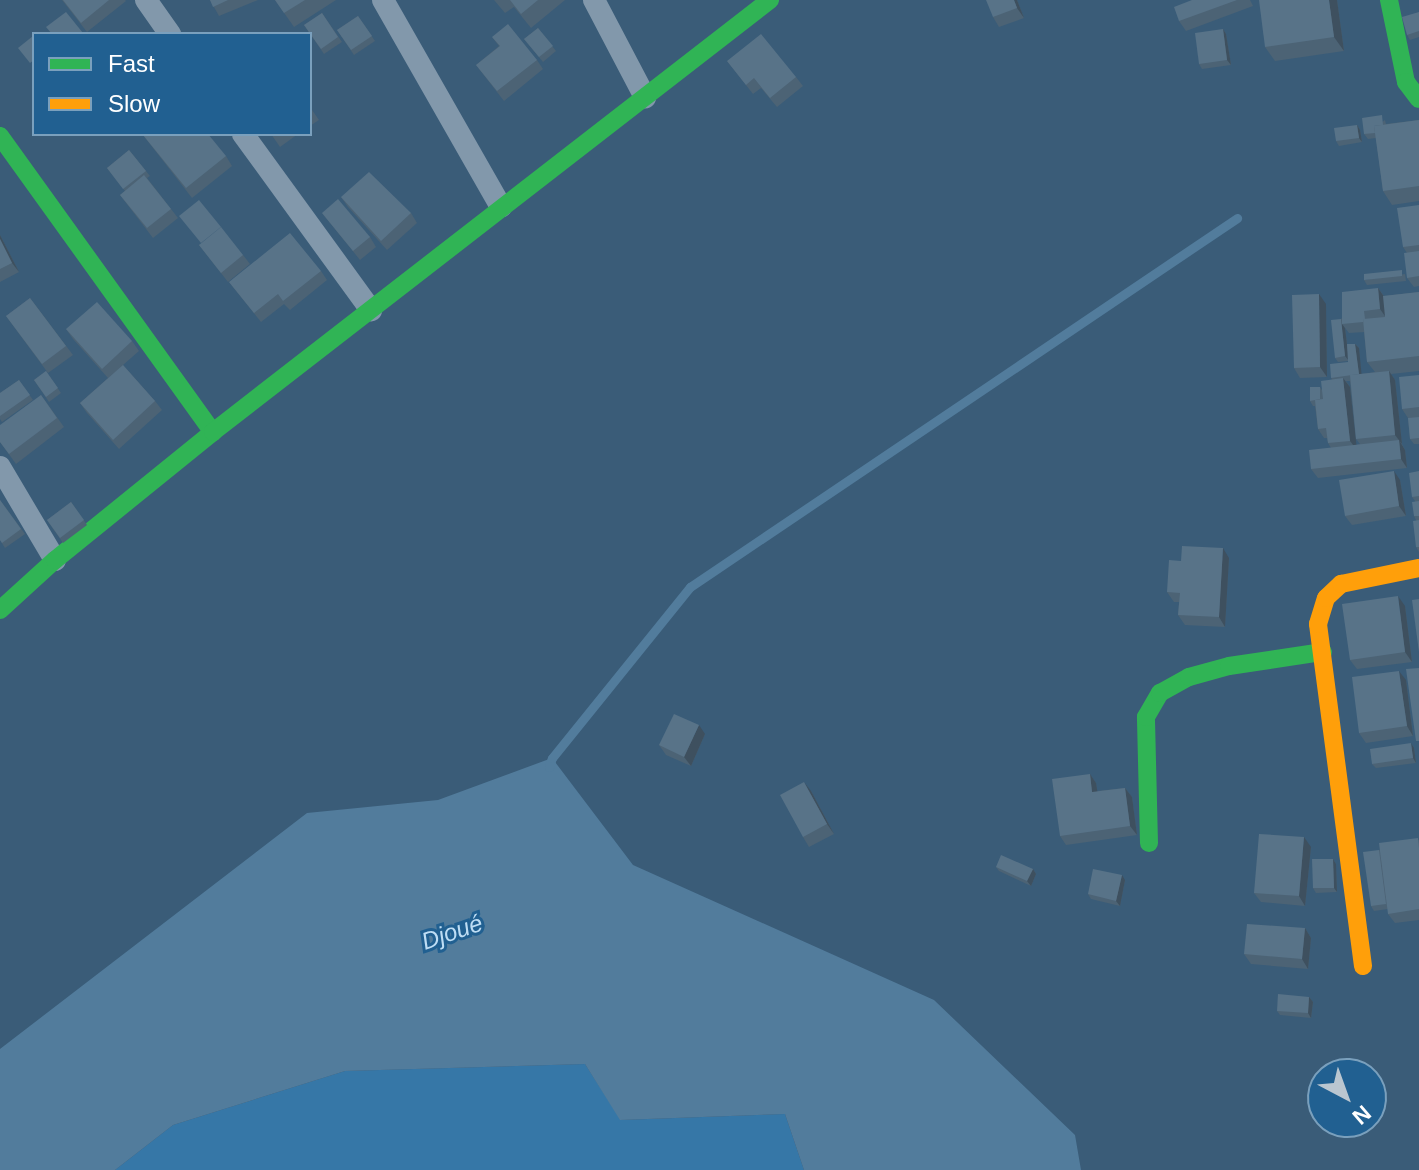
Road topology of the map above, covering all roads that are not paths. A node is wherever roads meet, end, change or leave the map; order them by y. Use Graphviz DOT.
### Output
graph roads {
  1 [pos="146,0"];
  2 [pos="383,0"];
  3 [pos="594,0"];
  4 [pos="770,0"];
  5 [pos="1389,0"];
  6 [pos="169,32"];
  7 [pos="645,97"];
  8 [pos="1419,99"];
  9 [pos="0,136"];
  10 [pos="244,136"];
  11 [pos="501,207"];
  12 [pos="371,310"];
  13 [pos="213,432"];
  14 [pos="0,467"];
  15 [pos="55,560"];
  16 [pos="1419,568"];
  17 [pos="0,610"];
  18 [pos="1323,652"];
  19 [pos="1149,843"];
  20 [pos="1363,966"];
  1 -- 6 [label="street"];
  2 -- 11 [label="street"];
  3 -- 7 [label="street"];
  4 -- 7 [label="street"];
  5 -- 8 [label="street"];
  7 -- 11 [label="street"];
  9 -- 13 [label="street"];
  10 -- 12 [label="street"];
  11 -- 12 [label="street"];
  12 -- 13 [label="street"];
  13 -- 15 [label="street"];
  14 -- 15 [label="street"];
  15 -- 17 [label="street"];
  16 -- 18 [label="street"];
  18 -- 19 [label="street"];
  18 -- 20 [label="street"];
}
